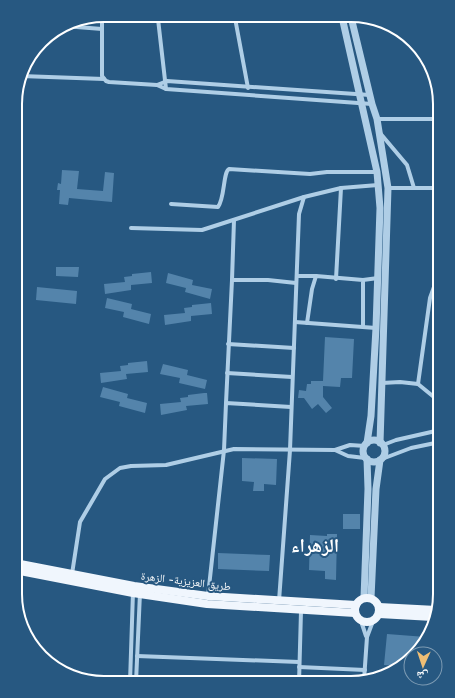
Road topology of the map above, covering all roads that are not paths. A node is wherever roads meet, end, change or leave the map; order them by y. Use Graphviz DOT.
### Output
graph roads {
  1 [pos="102,22"];
  2 [pos="158,22"];
  3 [pos="236,22"];
  4 [pos="343,22"];
  5 [pos="352,22"];
  6 [pos="76,27"];
  7 [pos="102,29"];
  8 [pos="27,76"];
  9 [pos="104,79"];
  10 [pos="167,82"];
  11 [pos="157,84"];
  12 [pos="248,88"];
  13 [pos="166,90"];
  14 [pos="359,95"];
  15 [pos="370,95"];
  16 [pos="362,104"];
  17 [pos="372,104"];
  18 [pos="377,119"];
  19 [pos="433,119"];
  20 [pos="379,132"];
  21 [pos="377,172"];
  22 [pos="378,185"];
  23 [pos="340,188"];
  24 [pos="388,188"];
  25 [pos="414,188"];
  26 [pos="433,188"];
  27 [pos="304,197"];
  28 [pos="171,204"];
  29 [pos="234,220"];
  30 [pos="132,228"];
  31 [pos="297,276"];
  32 [pos="316,276"];
  33 [pos="378,278"];
  34 [pos="336,279"];
  35 [pos="232,280"];
  36 [pos="363,280"];
  37 [pos="296,283"];
  38 [pos="433,290"];
  39 [pos="295,322"];
  40 [pos="307,323"];
  41 [pos="363,326"];
  42 [pos="376,328"];
  43 [pos="228,344"];
  44 [pos="294,348"];
  45 [pos="227,373"];
  46 [pos="292,377"];
  47 [pos="382,383"];
  48 [pos="418,384"];
  49 [pos="433,396"];
  50 [pos="226,403"];
  51 [pos="291,407"];
  52 [pos="433,432"];
  53 [pos="433,443"];
  54 [pos="382,444"];
  55 [pos="366,445"];
  56 [pos="224,450"];
  57 [pos="290,450"];
  58 [pos="335,450"];
  59 [pos="366,458"];
  60 [pos="381,459"];
  61 [pos="22,564"];
  62 [pos="22,571"];
  63 [pos="72,574"];
  64 [pos="137,590"];
  65 [pos="208,596"];
  66 [pos="367,598"];
  67 [pos="279,601"];
  68 [pos="356,609"];
  69 [pos="431,610"];
  70 [pos="301,611"];
  71 [pos="377,614"];
  72 [pos="430,617"];
  73 [pos="361,621"];
  74 [pos="367,637"];
  75 [pos="137,656"];
  76 [pos="299,662"];
  77 [pos="299,667"];
  78 [pos="365,670"];
  79 [pos="365,674"];
  80 [pos="130,676"];
  81 [pos="136,676"];
  82 [pos="298,676"];
  1 -- 7 [label="street"];
  2 -- 10 [label="street"];
  3 -- 12 [label="street"];
  4 -- 14 [label="street"];
  5 -- 15 [label="street"];
  6 -- 7 [label="street"];
  7 -- 9 [label="street"];
  8 -- 9 [label="street"];
  9 -- 11 [label="street"];
  10 -- 11 [label="street"];
  10 -- 12 [label="street"];
  10 -- 13 [label="street"];
  11 -- 13 [label="street"];
  12 -- 14 [label="street"];
  13 -- 16 [label="street"];
  14 -- 15 [label="street"];
  14 -- 16 [label="street"];
  15 -- 17 [label="street"];
  16 -- 17 [label="street"];
  16 -- 21 [label="street"];
  17 -- 18 [label="street"];
  18 -- 19 [label="street"];
  18 -- 20 [label="street"];
  20 -- 24 [label="street"];
  20 -- 25 [label="street"];
  21 -- 22 [label="street"];
  21 -- 28 [label="street"];
  22 -- 23 [label="street"];
  22 -- 33 [label="street"];
  23 -- 27 [label="street"];
  23 -- 34 [label="street"];
  24 -- 25 [label="street"];
  24 -- 47 [label="street"];
  25 -- 26 [label="street"];
  27 -- 29 [label="street"];
  27 -- 31 [label="street"];
  29 -- 30 [label="street"];
  29 -- 35 [label="street"];
  31 -- 32 [label="street"];
  31 -- 37 [label="street"];
  32 -- 34 [label="street"];
  32 -- 40 [label="street"];
  33 -- 36 [label="street"];
  33 -- 42 [label="street"];
  34 -- 36 [label="street"];
  35 -- 37 [label="street"];
  35 -- 43 [label="street"];
  36 -- 41 [label="street"];
  37 -- 39 [label="street"];
  38 -- 48 [label="street"];
  39 -- 40 [label="street"];
  39 -- 44 [label="street"];
  40 -- 41 [label="street"];
  41 -- 42 [label="street"];
  42 -- 55 [label="street"];
  43 -- 44 [label="street"];
  43 -- 45 [label="street"];
  44 -- 46 [label="street"];
  45 -- 46 [label="street"];
  45 -- 50 [label="street"];
  46 -- 51 [label="street"];
  47 -- 48 [label="street"];
  47 -- 54 [label="street"];
  48 -- 49 [label="street"];
  50 -- 51 [label="street"];
  50 -- 56 [label="street"];
  51 -- 57 [label="street"];
  52 -- 54 [label="street"];
  53 -- 60 [label="street"];
  54 -- 55 [label="street"];
  54 -- 60 [label="street"];
  55 -- 58 [label="street"];
  55 -- 59 [label="street"];
  56 -- 57 [label="street"];
  56 -- 63 [label="street"];
  56 -- 65 [label="street"];
  57 -- 58 [label="street"];
  57 -- 67 [label="street"];
  58 -- 59 [label="street"];
  59 -- 60 [label="street"];
  59 -- 66 [label="street"];
  60 -- 66 [label="street"];
  61 -- 63 [label="main road, طريق العزيزية- الزهرة"];
  62 -- 64 [label="main road, طريق العزيزية- الزهرة"];
  63 -- 64 [label="main road, طريق العزيزية- الزهرة"];
  64 -- 65 [label="main road, طريق العزيزية- الزهرة"];
  64 -- 70 [label="main road, طريق العزيزية- الزهرة"];
  64 -- 75 [label="street"];
  64 -- 80 [label="street"];
  65 -- 67 [label="main road, طريق العزيزية- الزهرة"];
  66 -- 68 [label="main road"];
  66 -- 71 [label="main road"];
  67 -- 68 [label="main road, طريق العزيزية- الزهرة"];
  68 -- 70 [label="main road, طريق العزيزية- الزهرة"];
  68 -- 73 [label="main road"];
  69 -- 71 [label="main road"];
  70 -- 76 [label="street"];
  71 -- 72 [label="main road"];
  71 -- 73 [label="main road"];
  71 -- 74 [label="street"];
  73 -- 74 [label="street"];
  74 -- 78 [label="street"];
  75 -- 76 [label="street"];
  75 -- 81 [label="street"];
  76 -- 77 [label="street"];
  77 -- 78 [label="street"];
  77 -- 82 [label="street"];
  78 -- 79 [label="street"];
}
